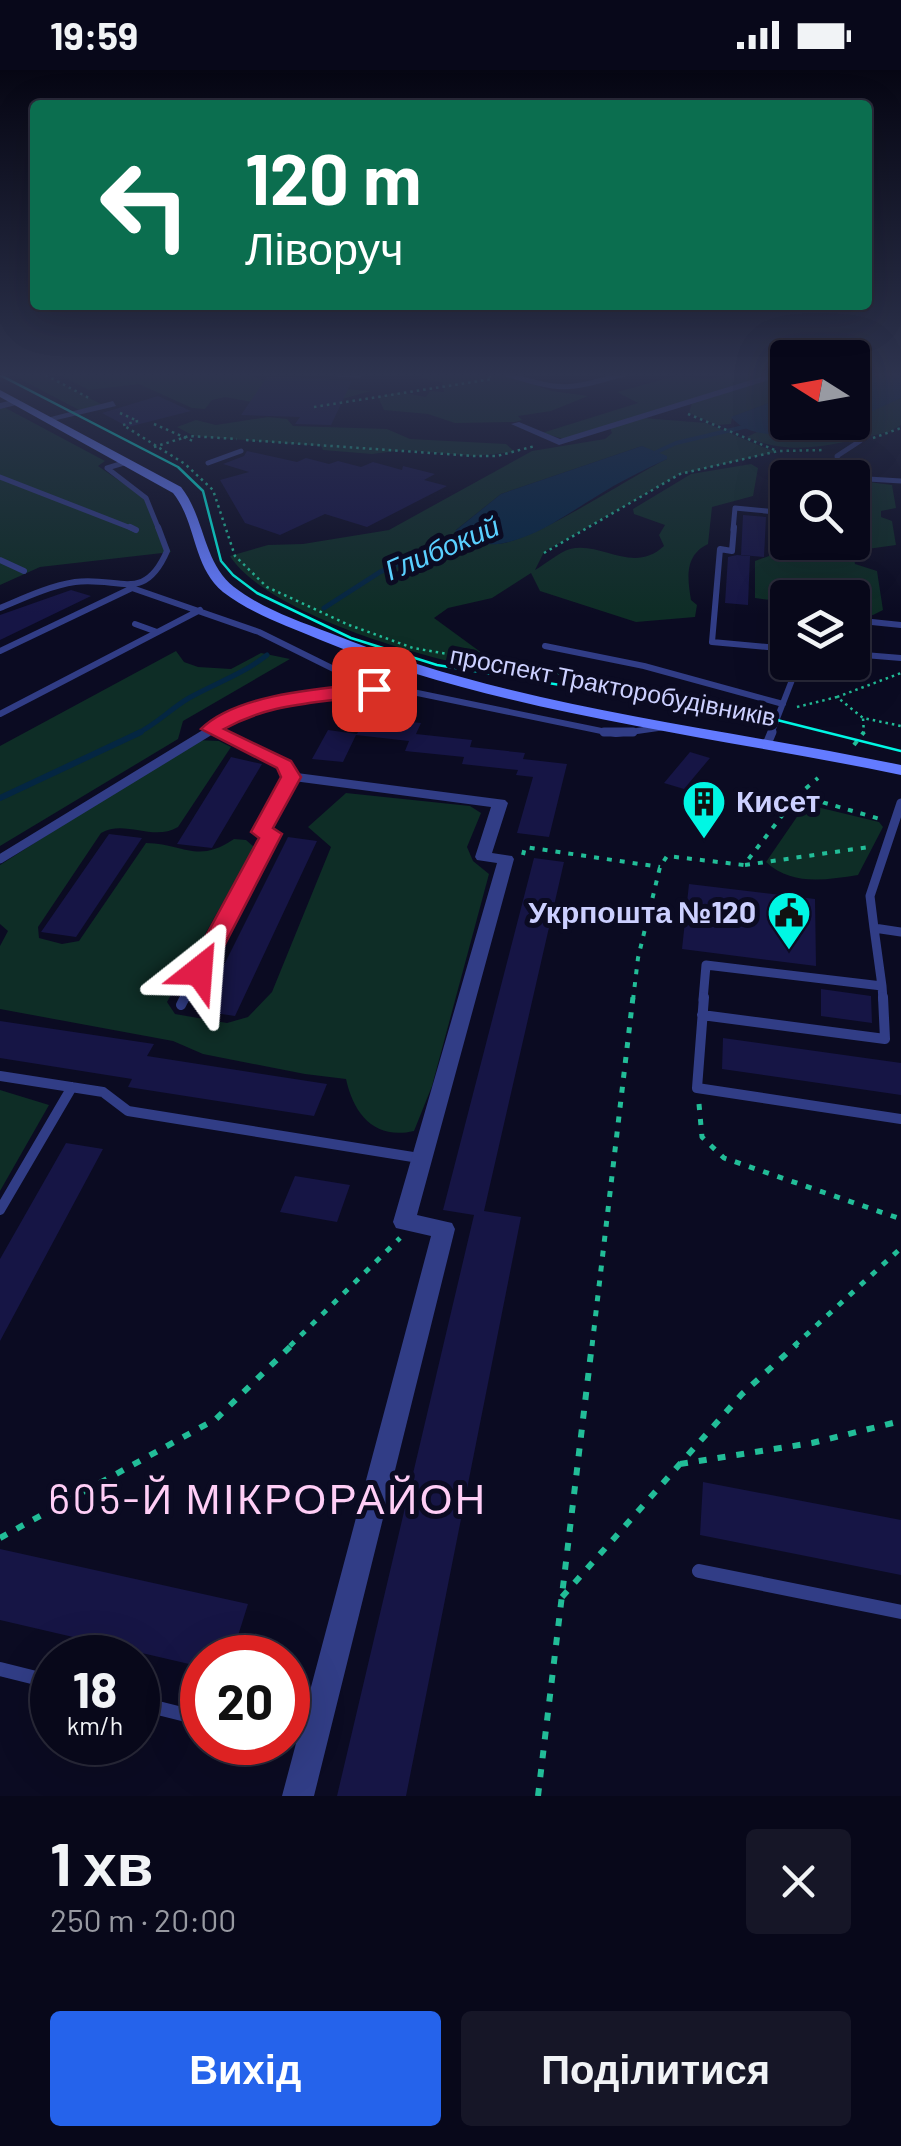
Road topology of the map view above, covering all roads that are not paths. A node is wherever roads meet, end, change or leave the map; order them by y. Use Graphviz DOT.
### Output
graph roads {
  1 [pos="110,453"];
  2 [pos="237,453"];
  3 [pos="127,462"];
  4 [pos="208,463"];
  5 [pos="0,477"];
  6 [pos="870,479"];
  7 [pos="901,481"];
  8 [pos="770,511"];
  9 [pos="136,530"];
  10 [pos="0,560"];
  11 [pos="24,570"];
  12 [pos="132,588"];
  13 [pos="0,608"];
  14 [pos="200,610"];
  15 [pos="870,622"];
  16 [pos="134,624"];
  17 [pos="901,625"];
  18 [pos="157,632"];
  19 [pos="545,646"];
  20 [pos="770,647"];
  21 [pos="0,652"];
  22 [pos="870,655"];
  23 [pos="901,658"];
  24 [pos="792,680"];
  25 [pos="374,689"];
  26 [pos="783,704"];
  27 [pos="0,714"];
  28 [pos="668,727"];
  29 [pos="210,729"];
  30 [pos="768,744"];
  31 [pos="901,770"];
  32 [pos="291,777"];
  33 [pos="901,803"];
  34 [pos="0,859"];
  35 [pos="874,928"];
  36 [pos="901,932"];
  37 [pos="882,986"];
  38 [pos="181,1006"];
  39 [pos="702,1015"];
  40 [pos="0,1076"];
  41 [pos="72,1087"];
  42 [pos="901,1119"];
  43 [pos="422,1158"];
  44 [pos="0,1210"];
  45 [pos="700,1571"];
  46 [pos="901,1612"];
  47 [pos="0,1669"];
  48 [pos="30,1676"];
  49 [pos="298,1796"];
  1 -- 3 [label="main road, проспект Тракторобудівників"];
  2 -- 4 [label="lane"];
  3 -- 12 [label="lane"];
  3 -- 28 [label="main road, проспект Тракторобудівників"];
  5 -- 9 [label="lane"];
  6 -- 7 [label="lane"];
  8 -- 20 [label="lane"];
  10 -- 11 [label="lane"];
  12 -- 13 [label="lane"];
  12 -- 14 [label="lane"];
  12 -- 21 [label="lane"];
  14 -- 18 [label="lane"];
  14 -- 25 [label="lane"];
  15 -- 17 [label="lane"];
  16 -- 18 [label="lane"];
  18 -- 27 [label="lane"];
  19 -- 26 [label="lane"];
  22 -- 23 [label="lane"];
  24 -- 26 [label="lane"];
  25 -- 28 [label="lane"];
  25 -- 29 [label="lane"];
  26 -- 30 [label="lane"];
  28 -- 30 [label="main road, проспект Тракторобудівників"];
  29 -- 32 [label="street"];
  29 -- 34 [label="lane"];
  30 -- 31 [label="main road, проспект Тракторобудівників"];
  32 -- 38 [label="lane"];
  32 -- 43 [label="street"];
  33 -- 35 [label="lane"];
  35 -- 36 [label="lane"];
  35 -- 37 [label="lane"];
  37 -- 39 [label="lane"];
  37 -- 39 [label="lane"];
  39 -- 42 [label="lane"];
  40 -- 41 [label="lane"];
  41 -- 43 [label="lane"];
  41 -- 44 [label="lane"];
  43 -- 49 [label="street"];
  45 -- 46 [label="lane"];
  47 -- 48 [label="lane"];
}
